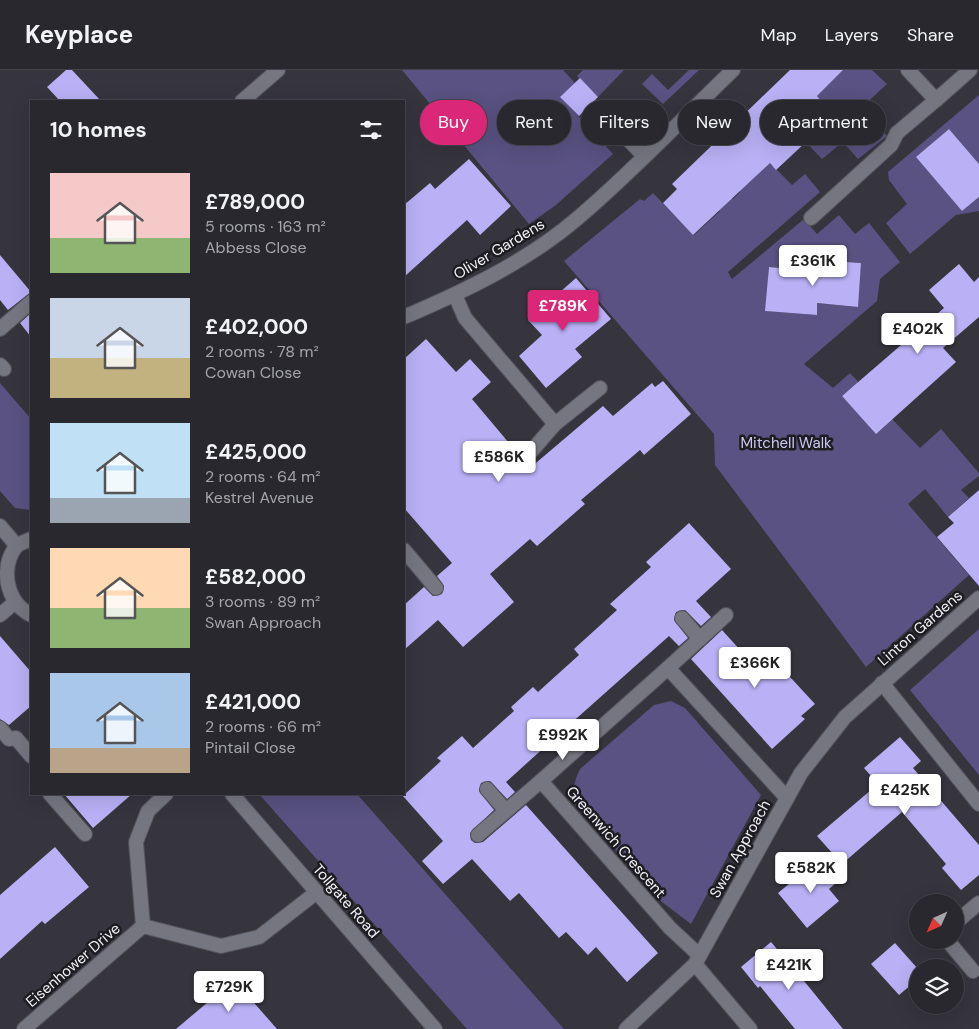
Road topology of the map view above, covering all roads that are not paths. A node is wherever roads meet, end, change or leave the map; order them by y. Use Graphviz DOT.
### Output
graph roads {
  1 [pos="278,70"];
  2 [pos="733,70"];
  3 [pos="908,70"];
  4 [pos="970,70"];
  5 [pos="243,100"];
  6 [pos="936,100"];
  7 [pos="633,145"];
  8 [pos="644,156"];
  9 [pos="811,218"];
  10 [pos="455,295"];
  11 [pos="30,303"];
  12 [pos="405,317"];
  13 [pos="0,329"];
  14 [pos="600,388"];
  15 [pos="555,424"];
  16 [pos="528,455"];
  17 [pos="0,526"];
  18 [pos="30,540"];
  19 [pos="17,546"];
  20 [pos="405,553"];
  21 [pos="436,588"];
  22 [pos="979,598"];
  23 [pos="13,604"];
  24 [pos="30,614"];
  25 [pos="0,615"];
  26 [pos="726,615"];
  27 [pos="682,618"];
  28 [pos="700,639"];
  29 [pos="668,668"];
  30 [pos="882,683"];
  31 [pos="0,728"];
  32 [pos="30,755"];
  33 [pos="540,781"];
  34 [pos="487,789"];
  35 [pos="51,795"];
  36 [pos="165,795"];
  37 [pos="233,795"];
  38 [pos="786,797"];
  39 [pos="979,804"];
  40 [pos="506,811"];
  41 [pos="85,834"];
  42 [pos="478,836"];
  43 [pos="317,892"];
  44 [pos="979,903"];
  45 [pos="964,916"];
  46 [pos="143,926"];
  47 [pos="955,949"];
  48 [pos="697,960"];
  49 [pos="973,971"];
  50 [pos="24,1029"];
  51 [pos="435,1029"];
  52 [pos="626,1029"];
  53 [pos="750,1029"];
  1 -- 5 [label="street"];
  2 -- 8 [label="street, Oliver Gardens"];
  3 -- 6 [label="street"];
  4 -- 6 [label="street"];
  6 -- 9 [label="street"];
  7 -- 8 [label="street"];
  8 -- 10 [label="street, Oliver Gardens"];
  10 -- 12 [label="street, Oliver Gardens"];
  10 -- 15 [label="street"];
  11 -- 13 [label="street"];
  14 -- 15 [label="street"];
  15 -- 16 [label="street"];
  17 -- 19 [label="street"];
  18 -- 19 [label="street"];
  19 -- 23 [label="street"];
  20 -- 21 [label="street"];
  22 -- 30 [label="street, Linton Gardens"];
  23 -- 24 [label="street"];
  23 -- 25 [label="street"];
  26 -- 28 [label="street"];
  27 -- 28 [label="street"];
  28 -- 29 [label="street"];
  29 -- 33 [label="street"];
  29 -- 38 [label="street"];
  30 -- 38 [label="street, Swan Approach"];
  30 -- 39 [label="street"];
  31 -- 32 [label="street"];
  33 -- 40 [label="street"];
  33 -- 48 [label="street, Greenwich Crescent"];
  34 -- 40 [label="street"];
  35 -- 41 [label="street"];
  36 -- 46 [label="street, Eisenhower Drive"];
  37 -- 43 [label="street, Tollgate Road"];
  38 -- 48 [label="street, Swan Approach"];
  40 -- 42 [label="street"];
  43 -- 46 [label="street, Eisenhower Drive"];
  43 -- 51 [label="street, Tollgate Road"];
  44 -- 45 [label="street"];
  46 -- 50 [label="street, Eisenhower Drive"];
  47 -- 49 [label="street"];
  48 -- 52 [label="street, Swan Approach"];
  48 -- 53 [label="street, Greenwich Crescent"];
}
